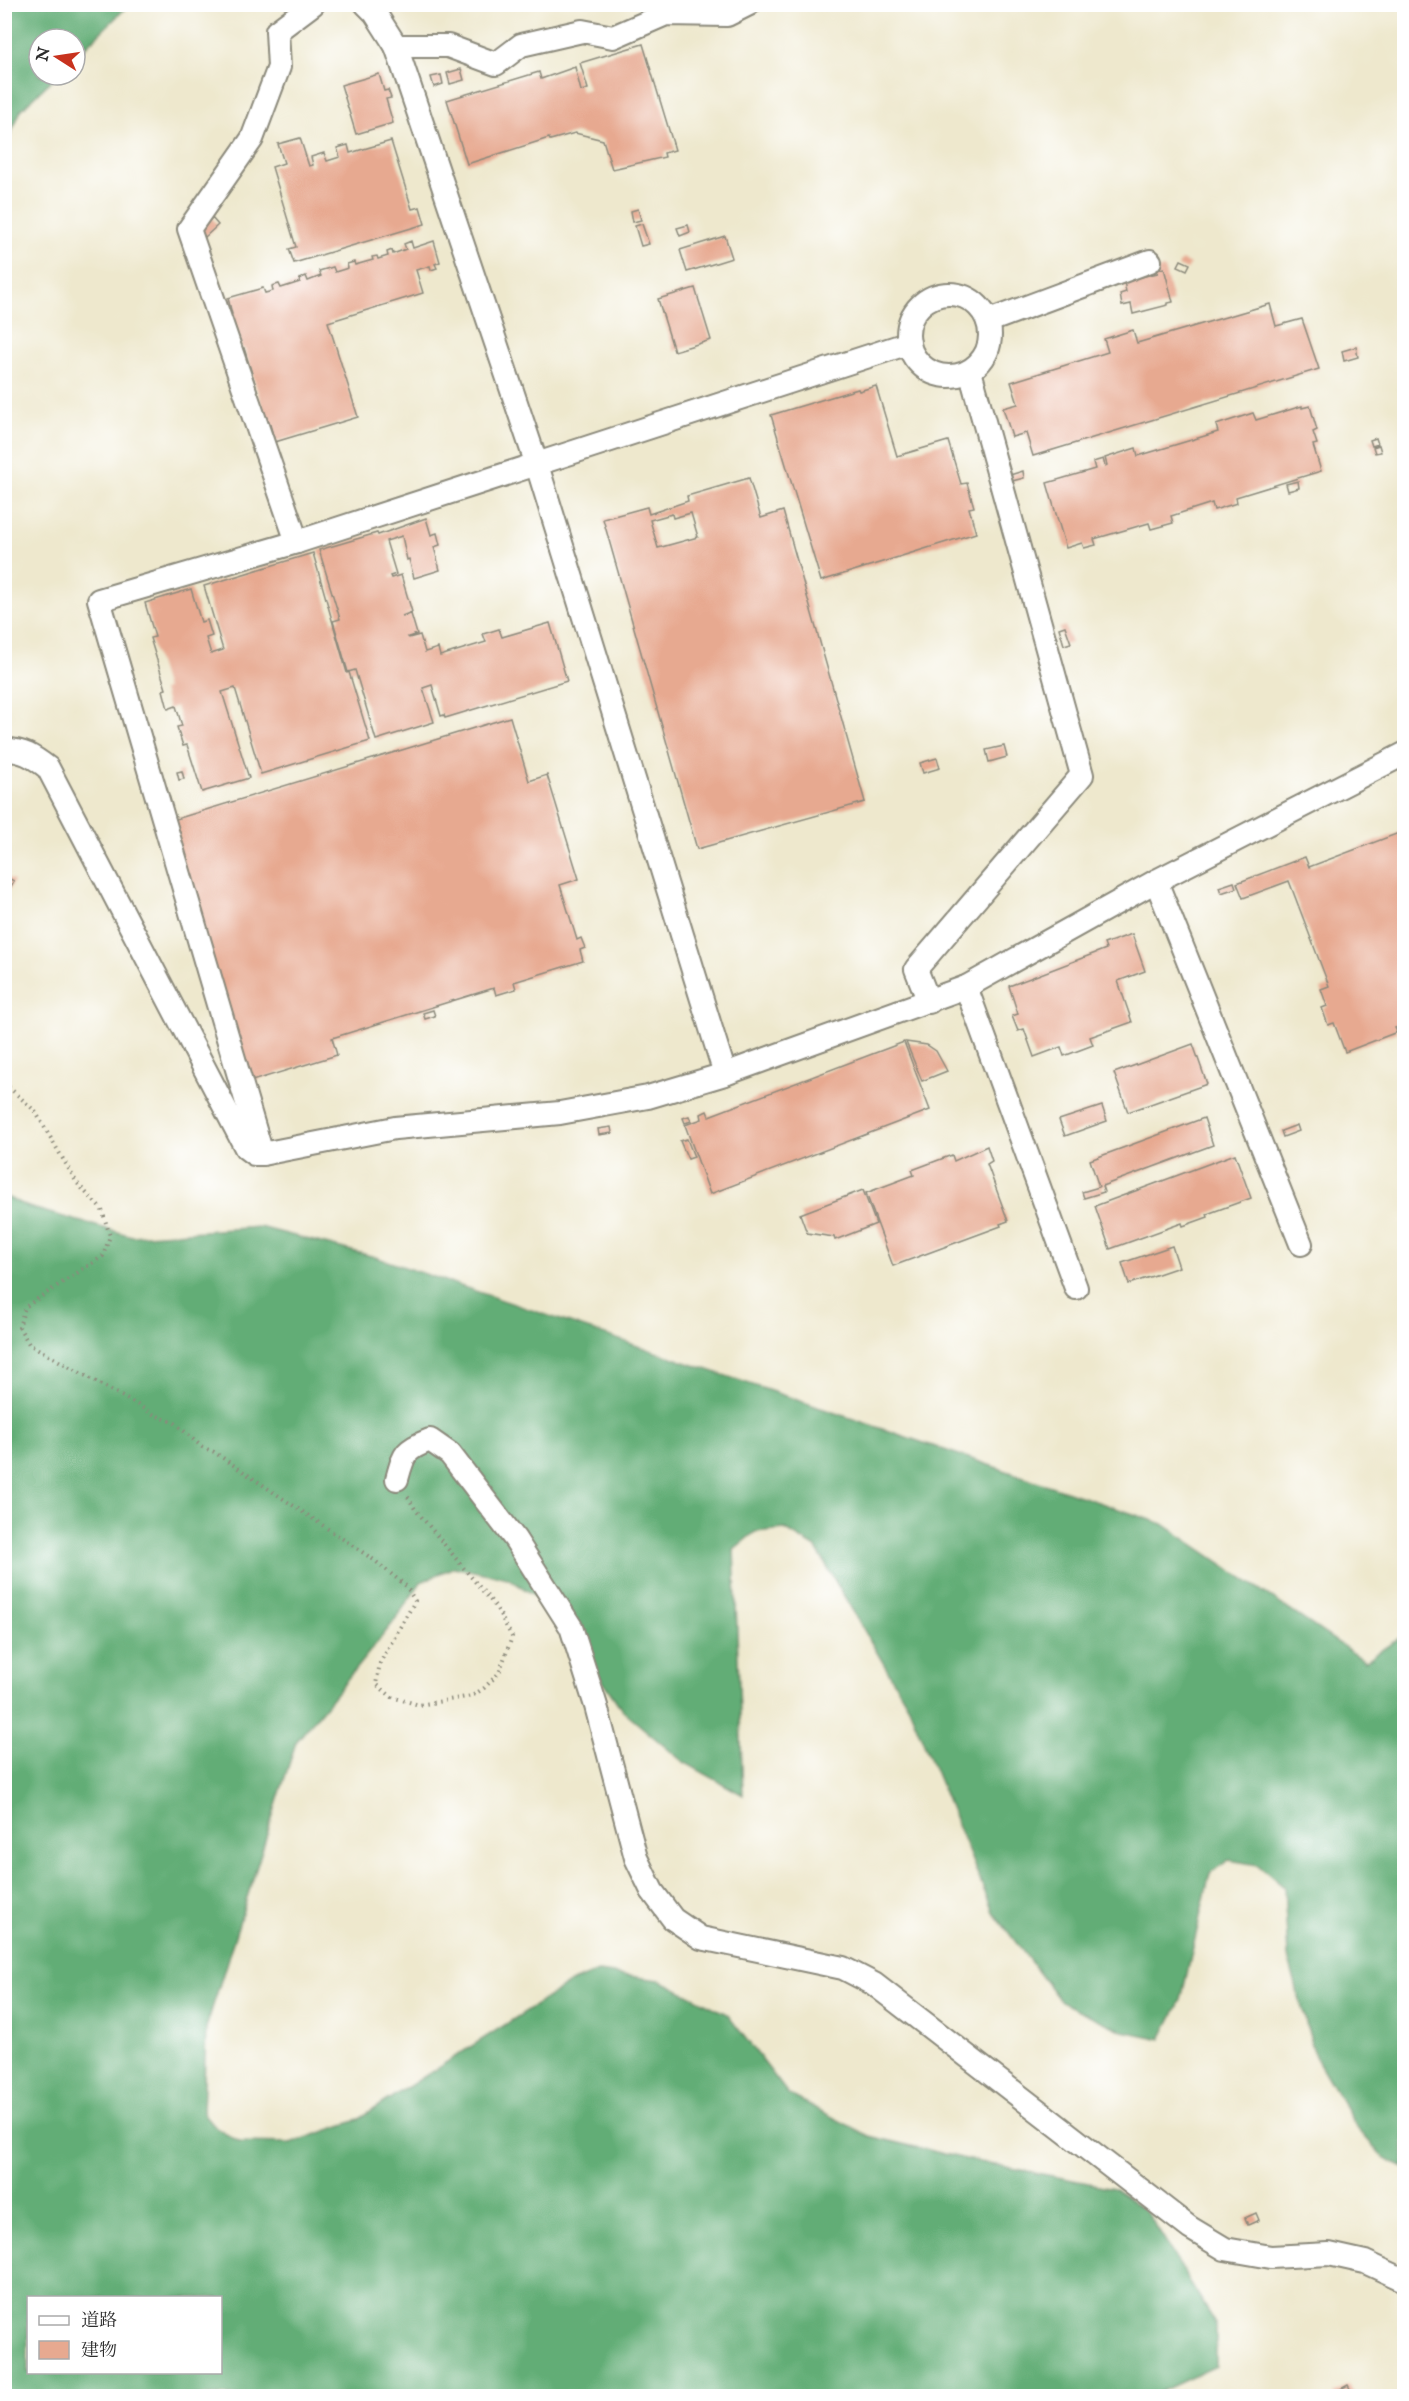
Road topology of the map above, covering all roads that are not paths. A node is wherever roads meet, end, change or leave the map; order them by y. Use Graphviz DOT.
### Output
graph roads {
  1 [pos="313,4"];
  2 [pos="366,4"];
  3 [pos="749,4"];
  4 [pos="396,46"];
  5 [pos="1150,261"];
  6 [pos="989,321"];
  7 [pos="909,343"];
  8 [pos="970,371"];
  9 [pos="537,465"];
  10 [pos="297,542"];
  11 [pos="4,750"];
  12 [pos="1404,754"];
  13 [pos="1156,880"];
  14 [pos="966,987"];
  15 [pos="929,1002"];
  16 [pos="725,1074"];
  17 [pos="262,1154"];
  18 [pos="1300,1244"];
  19 [pos="1076,1288"];
  20 [pos="397,1479"];
  21 [pos="1404,2280"];
  1 -- 10 [label="street"];
  2 -- 4 [label="street"];
  3 -- 4 [label="street"];
  4 -- 9 [label="street"];
  5 -- 6 [label="street"];
  6 -- 7 [label="street"];
  6 -- 8 [label="street"];
  7 -- 8 [label="street"];
  7 -- 9 [label="street"];
  8 -- 15 [label="street"];
  9 -- 10 [label="street"];
  9 -- 16 [label="street"];
  10 -- 17 [label="street"];
  11 -- 17 [label="street"];
  12 -- 13 [label="street"];
  13 -- 14 [label="street"];
  13 -- 18 [label="street"];
  14 -- 15 [label="street"];
  14 -- 19 [label="street"];
  15 -- 16 [label="street"];
  16 -- 17 [label="street"];
  20 -- 21 [label="street"];
}
